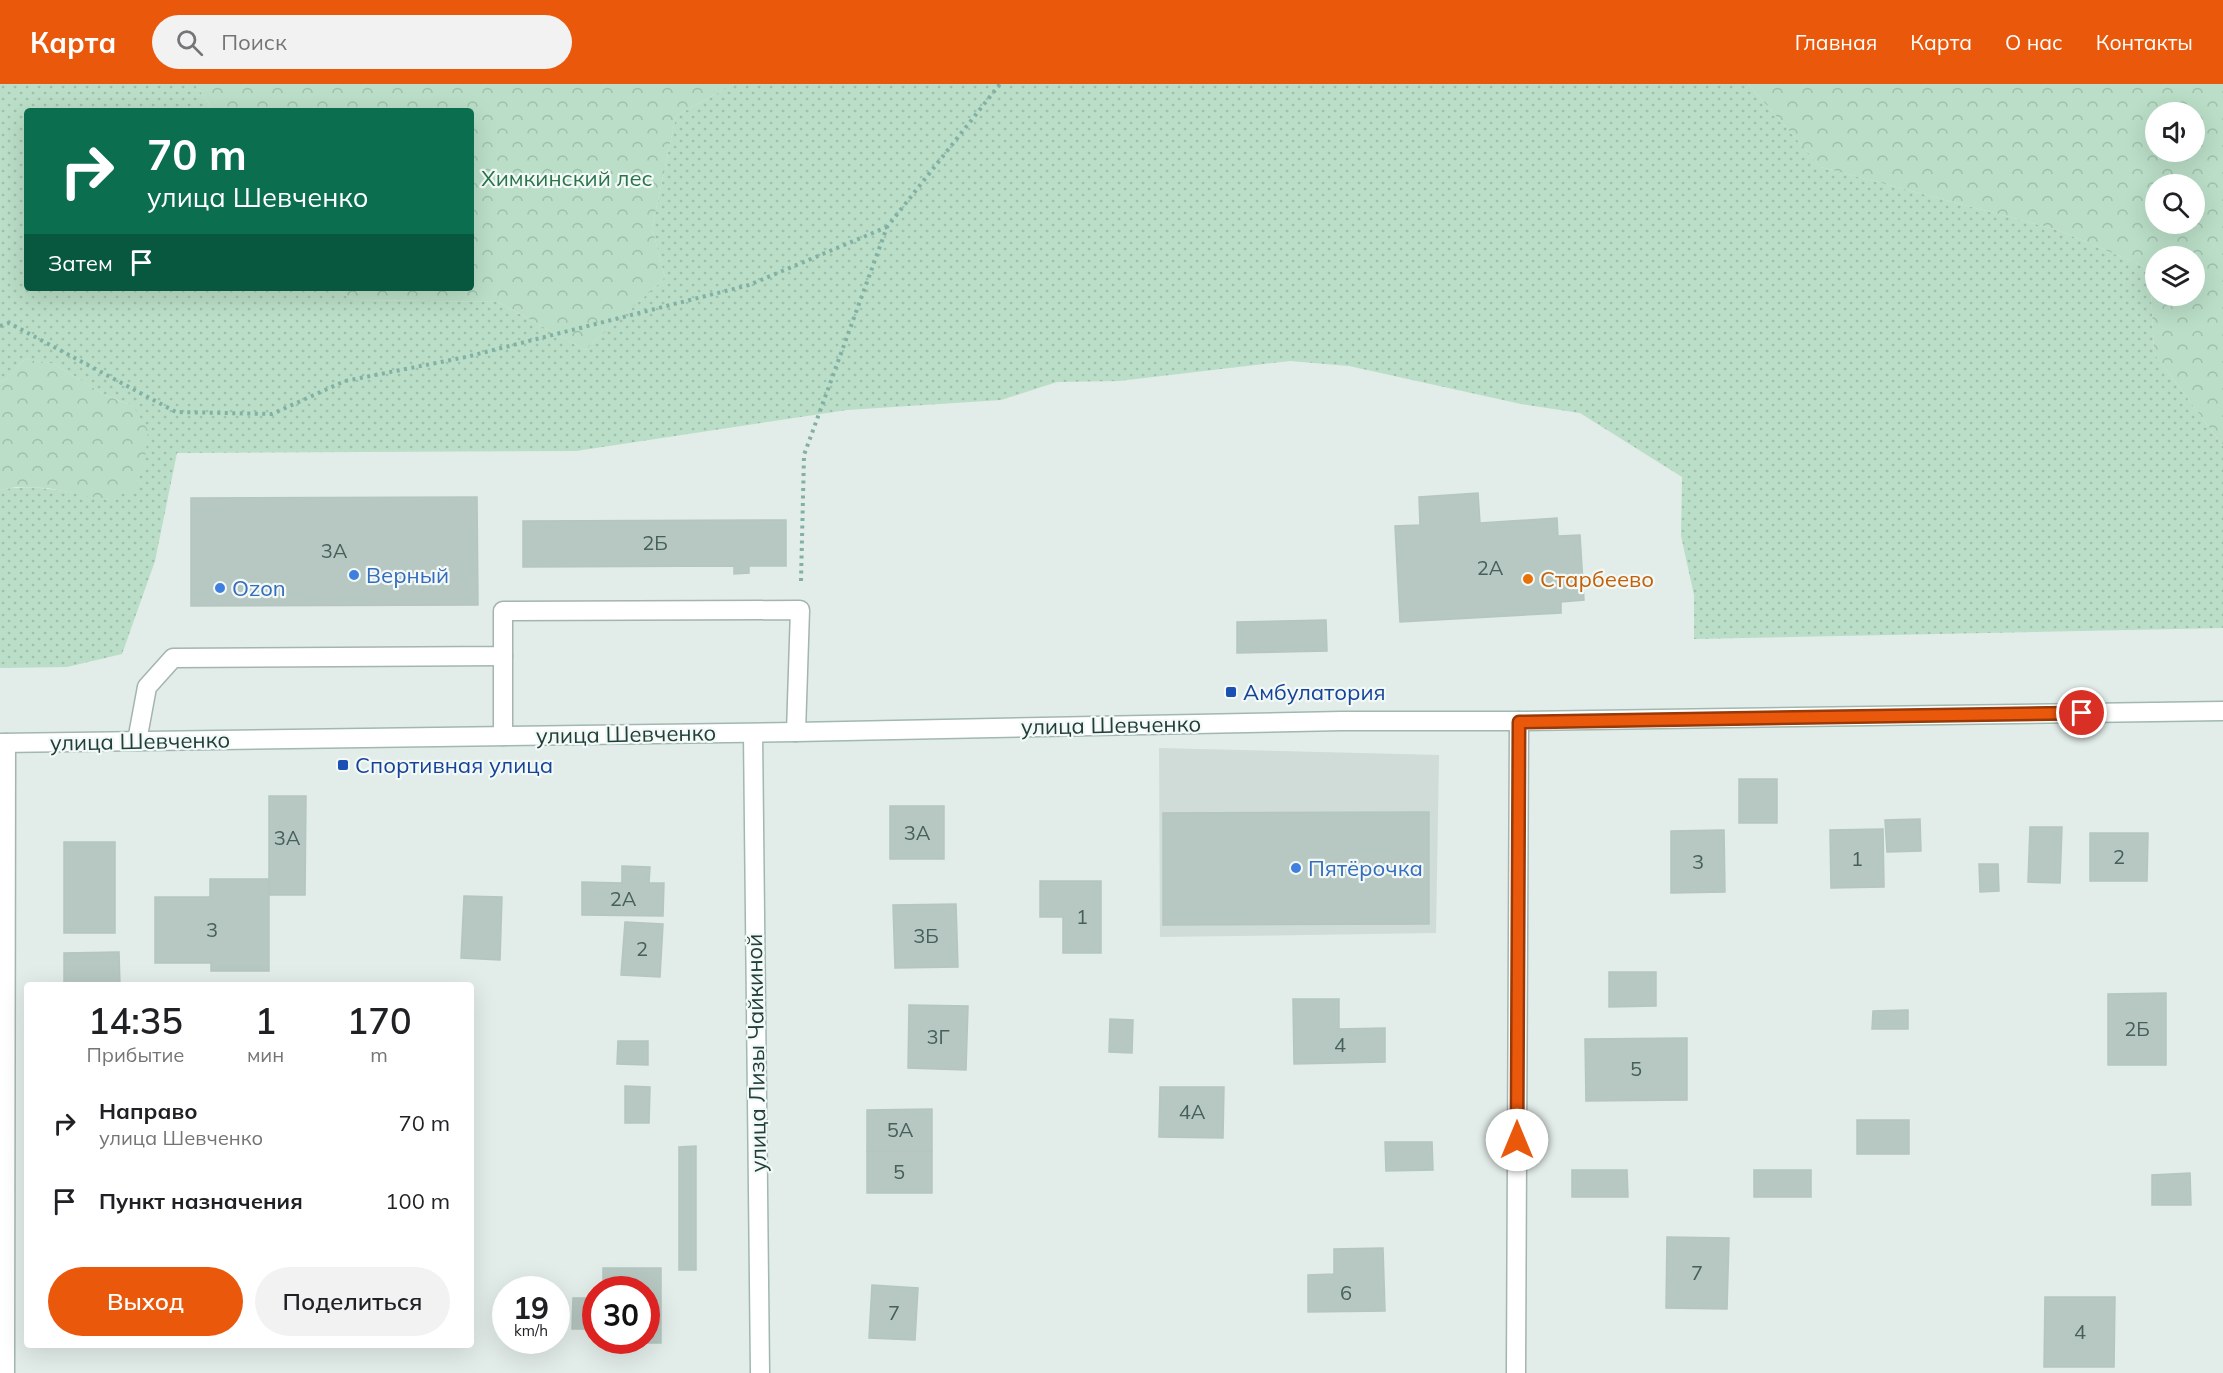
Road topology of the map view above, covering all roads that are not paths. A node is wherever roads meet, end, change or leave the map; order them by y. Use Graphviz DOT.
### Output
graph roads {
  1 [pos="503,656"];
  2 [pos="2223,711"];
  3 [pos="1519,722"];
  4 [pos="796,732"];
  5 [pos="753,733"];
  6 [pos="503,736"];
  7 [pos="137,741"];
  8 [pos="3,743"];
  9 [pos="4,1373"];
  10 [pos="760,1373"];
  11 [pos="1516,1373"];
  1 -- 4 [label="main road"];
  1 -- 6 [label="main road"];
  1 -- 7 [label="main road"];
  2 -- 3 [label="main road, улица Шевченко"];
  3 -- 4 [label="main road, улица Шевченко"];
  3 -- 11 [label="main road"];
  4 -- 5 [label="main road, улица Шевченко"];
  5 -- 6 [label="main road, улица Шевченко"];
  5 -- 10 [label="main road, улица Лизы Чайкиной"];
  6 -- 7 [label="main road, улица Шевченко"];
  7 -- 8 [label="main road, улица Шевченко"];
  8 -- 9 [label="main road"];
}
